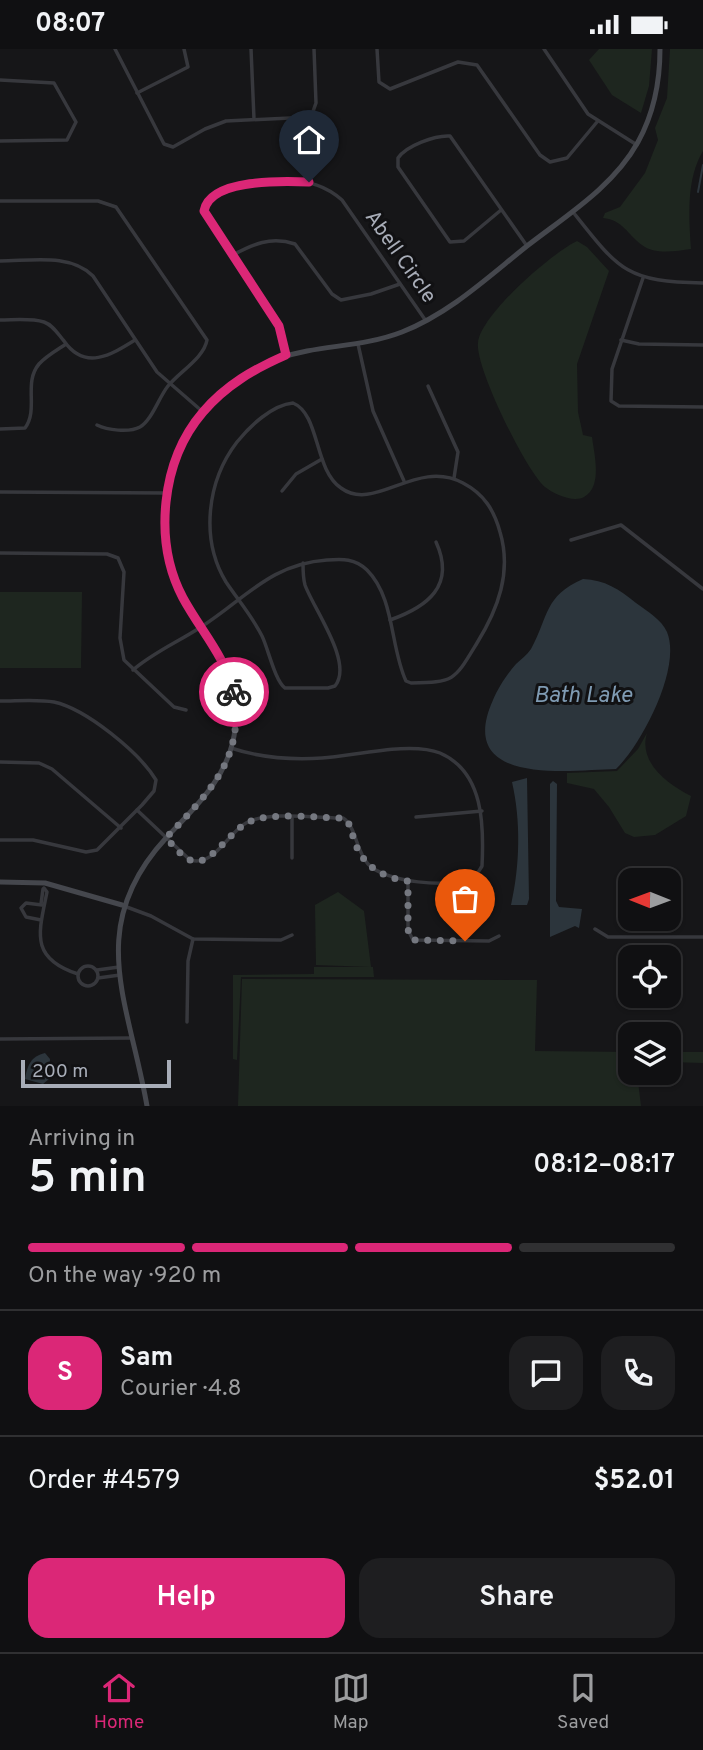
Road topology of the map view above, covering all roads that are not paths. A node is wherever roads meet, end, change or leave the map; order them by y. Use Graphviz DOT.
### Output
graph roads {
  1 [pos="115,49"];
  2 [pos="184,49"];
  3 [pos="251,49"];
  4 [pos="314,49"];
  5 [pos="377,49"];
  6 [pos="544,49"];
  7 [pos="660,49"];
  8 [pos="0,81"];
  9 [pos="137,93"];
  10 [pos="254,120"];
  11 [pos="597,122"];
  12 [pos="0,141"];
  13 [pos="636,145"];
  14 [pos="0,201"];
  15 [pos="501,210"];
  16 [pos="572,211"];
  17 [pos="527,246"];
  18 [pos="231,256"];
  19 [pos="0,261"];
  20 [pos="643,278"];
  21 [pos="703,283"];
  22 [pos="400,284"];
  23 [pos="0,320"];
  24 [pos="426,321"];
  25 [pos="136,340"];
  26 [pos="621,340"];
  27 [pos="358,344"];
  28 [pos="66,345"];
  29 [pos="703,345"];
  30 [pos="286,355"];
  31 [pos="168,385"];
  32 [pos="428,386"];
  33 [pos="703,407"];
  34 [pos="203,412"];
  35 [pos="96,425"];
  36 [pos="0,429"];
  37 [pos="322,459"];
  38 [pos="454,478"];
  39 [pos="404,481"];
  40 [pos="282,491"];
  41 [pos="0,492"];
  42 [pos="167,493"];
  43 [pos="572,540"];
  44 [pos="436,542"];
  45 [pos="0,554"];
  46 [pos="303,563"];
  47 [pos="703,589"];
  48 [pos="239,599"];
  49 [pos="390,620"];
  50 [pos="202,626"];
  51 [pos="133,670"];
  52 [pos="0,701"];
  53 [pos="186,711"];
  54 [pos="232,748"];
  55 [pos="0,762"];
  56 [pos="137,810"];
  57 [pos="482,811"];
  58 [pos="416,817"];
  59 [pos="292,818"];
  60 [pos="121,828"];
  61 [pos="166,838"];
  62 [pos="0,840"];
  63 [pos="292,859"];
  64 [pos="0,881"];
  65 [pos="408,881"];
  66 [pos="44,885"];
  67 [pos="42,905"];
  68 [pos="122,905"];
  69 [pos="41,920"];
  70 [pos="595,929"];
  71 [pos="292,935"];
  72 [pos="499,936"];
  73 [pos="703,937"];
  74 [pos="192,939"];
  75 [pos="119,967"];
  76 [pos="97,970"];
  77 [pos="78,974"];
  78 [pos="120,975"];
  79 [pos="98,978"];
  80 [pos="187,1022"];
  81 [pos="133,1038"];
  82 [pos="0,1039"];
  83 [pos="147,1106"];
  1 -- 9 [label="street"];
  2 -- 9 [label="street"];
  3 -- 10 [label="street"];
  4 -- 10 [label="street"];
  5 -- 11 [label="street"];
  6 -- 11 [label="street"];
  7 -- 13 [label="street"];
  8 -- 12 [label="street"];
  9 -- 10 [label="street"];
  11 -- 13 [label="street"];
  13 -- 16 [label="street"];
  14 -- 31 [label="street"];
  15 -- 15 [label="street"];
  15 -- 17 [label="street"];
  16 -- 17 [label="street"];
  16 -- 20 [label="street"];
  17 -- 24 [label="street"];
  18 -- 22 [label="street"];
  18 -- 22 [label="street, Abell Circle"];
  18 -- 30 [label="street, Abell Circle"];
  19 -- 25 [label="street"];
  20 -- 21 [label="street"];
  20 -- 26 [label="street"];
  22 -- 24 [label="street, Abell Circle"];
  23 -- 28 [label="street"];
  24 -- 27 [label="street"];
  25 -- 28 [label="street"];
  25 -- 31 [label="street"];
  26 -- 29 [label="street"];
  26 -- 33 [label="street"];
  27 -- 30 [label="street"];
  27 -- 39 [label="street"];
  28 -- 36 [label="street"];
  30 -- 34 [label="street"];
  31 -- 34 [label="street"];
  31 -- 35 [label="street"];
  32 -- 38 [label="street"];
  34 -- 42 [label="street"];
  37 -- 39 [label="street"];
  37 -- 40 [label="street"];
  37 -- 48 [label="street"];
  38 -- 39 [label="street"];
  38 -- 49 [label="street"];
  41 -- 42 [label="street"];
  42 -- 50 [label="street"];
  43 -- 47 [label="street"];
  44 -- 49 [label="street"];
  45 -- 51 [label="street"];
  46 -- 48 [label="street"];
  46 -- 48 [label="street"];
  46 -- 49 [label="street"];
  48 -- 50 [label="street"];
  50 -- 51 [label="street"];
  50 -- 54 [label="street"];
  51 -- 53 [label="street"];
  52 -- 56 [label="street"];
  54 -- 57 [label="street"];
  54 -- 61 [label="street"];
  55 -- 60 [label="street"];
  56 -- 60 [label="street"];
  56 -- 61 [label="street"];
  57 -- 58 [label="street"];
  57 -- 65 [label="street"];
  59 -- 61 [label="street"];
  59 -- 63 [label="street"];
  59 -- 65 [label="street"];
  60 -- 62 [label="street"];
  61 -- 68 [label="street"];
  64 -- 66 [label="street"];
  65 -- 72 [label="street"];
  66 -- 67 [label="street"];
  66 -- 68 [label="street"];
  67 -- 69 [label="street"];
  67 -- 69 [label="street"];
  68 -- 74 [label="street"];
  68 -- 75 [label="street"];
  69 -- 77 [label="street"];
  70 -- 73 [label="street"];
  71 -- 74 [label="street"];
  74 -- 80 [label="street"];
  75 -- 76 [label="street"];
  75 -- 78 [label="street"];
  76 -- 77 [label="street"];
  76 -- 79 [label="street"];
  77 -- 79 [label="street"];
  78 -- 79 [label="street"];
  78 -- 81 [label="street"];
  81 -- 82 [label="street"];
  81 -- 83 [label="street"];
}
